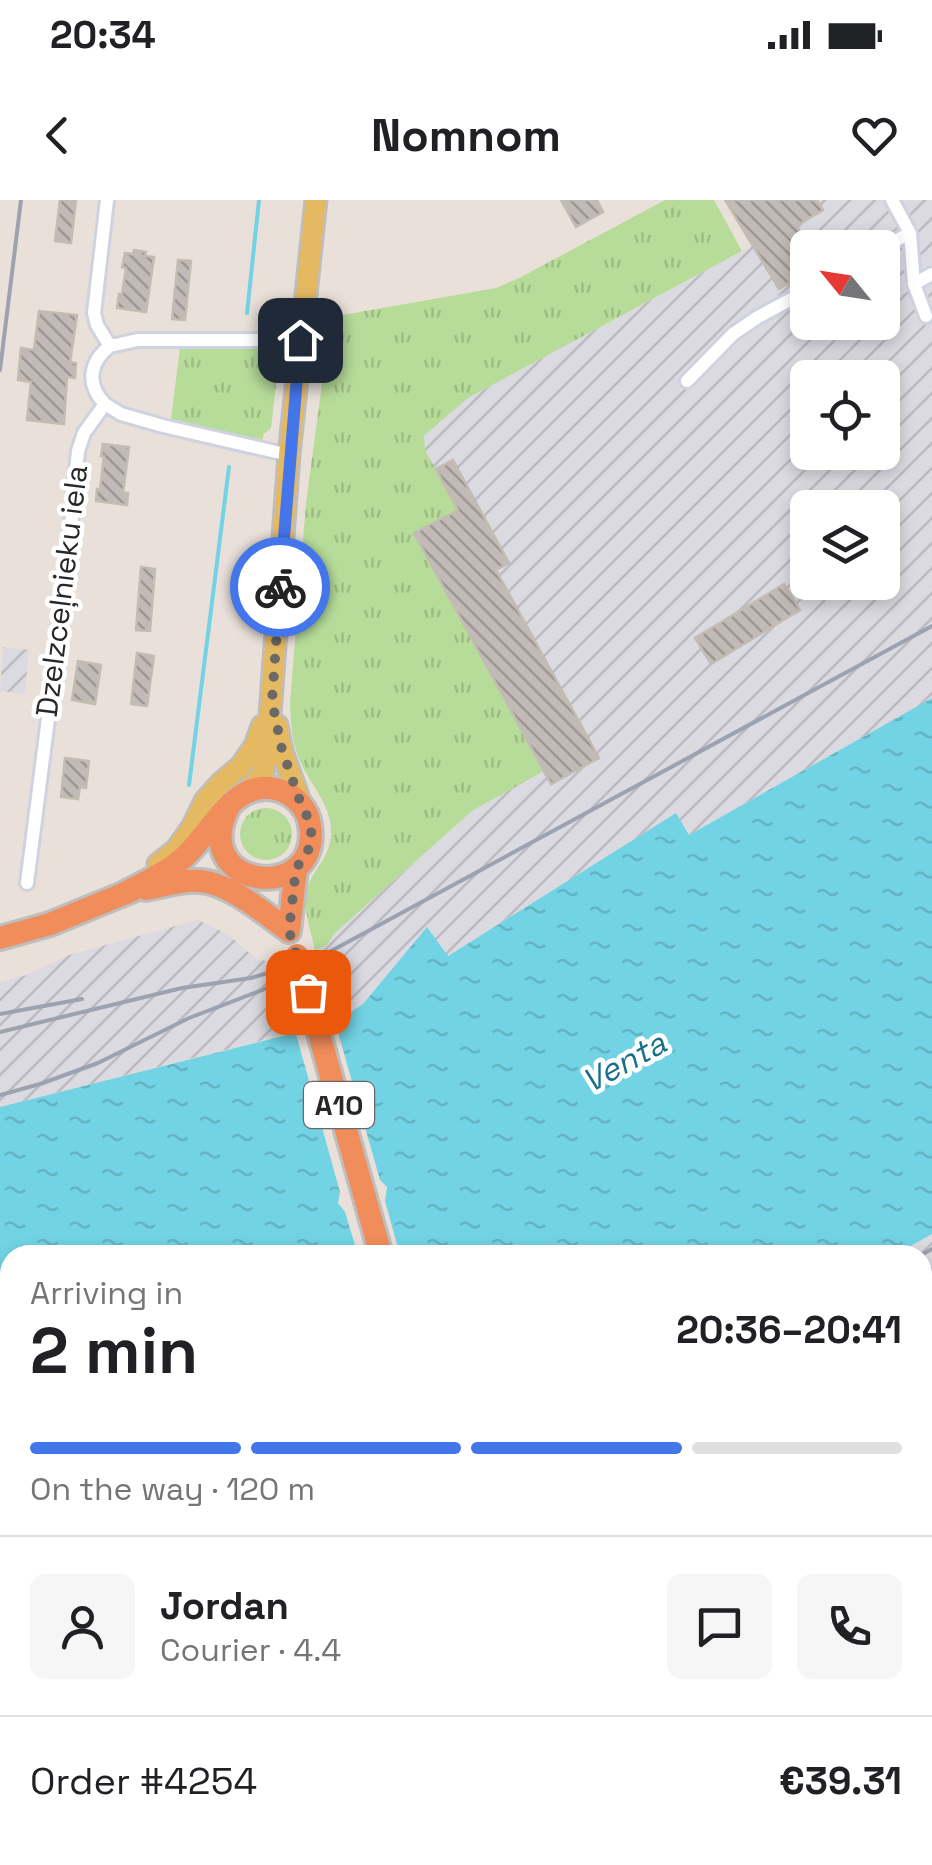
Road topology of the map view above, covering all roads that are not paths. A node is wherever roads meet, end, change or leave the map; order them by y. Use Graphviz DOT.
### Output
graph roads {
  1 [pos="107,200"];
  2 [pos="316,200"];
  3 [pos="892,200"];
  4 [pos="910,233"];
  5 [pos="900,238"];
  6 [pos="932,274"];
  7 [pos="914,284"];
  8 [pos="790,300"];
  9 [pos="926,316"];
  10 [pos="300,340"];
  11 [pos="110,346"];
  12 [pos="687,381"];
  13 [pos="105,404"];
  14 [pos="289,455"];
  15 [pos="272,701"];
  16 [pos="239,798"];
  17 [pos="301,804"];
  18 [pos="226,858"];
  19 [pos="296,868"];
  20 [pos="250,877"];
  21 [pos="27,884"];
  22 [pos="123,894"];
  23 [pos="289,931"];
  24 [pos="0,938"];
  25 [pos="378,1245"];
  1 -- 11 [label="street"];
  2 -- 10 [label="main road"];
  3 -- 4 [label="street"];
  4 -- 5 [label="street"];
  4 -- 7 [label="street"];
  6 -- 7 [label="street"];
  7 -- 9 [label="street"];
  8 -- 12 [label="street"];
  10 -- 11 [label="street"];
  10 -- 14 [label="main road"];
  11 -- 13 [label="street"];
  13 -- 14 [label="street"];
  13 -- 21 [label="street, Dzelzceļnieku iela"];
  14 -- 15 [label="main road"];
  15 -- 16 [label="main road"];
  15 -- 17 [label="main road"];
  15 -- 22 [label="main road"];
  16 -- 17 [label="highway"];
  16 -- 18 [label="highway"];
  16 -- 22 [label="highway"];
  17 -- 19 [label="highway, A10"];
  18 -- 20 [label="highway, A10"];
  18 -- 22 [label="highway"];
  19 -- 20 [label="highway"];
  19 -- 23 [label="highway, A10"];
  20 -- 23 [label="highway, A10"];
  22 -- 23 [label="highway"];
  22 -- 24 [label="highway"];
  23 -- 25 [label="highway, A10, bridge"];
}
